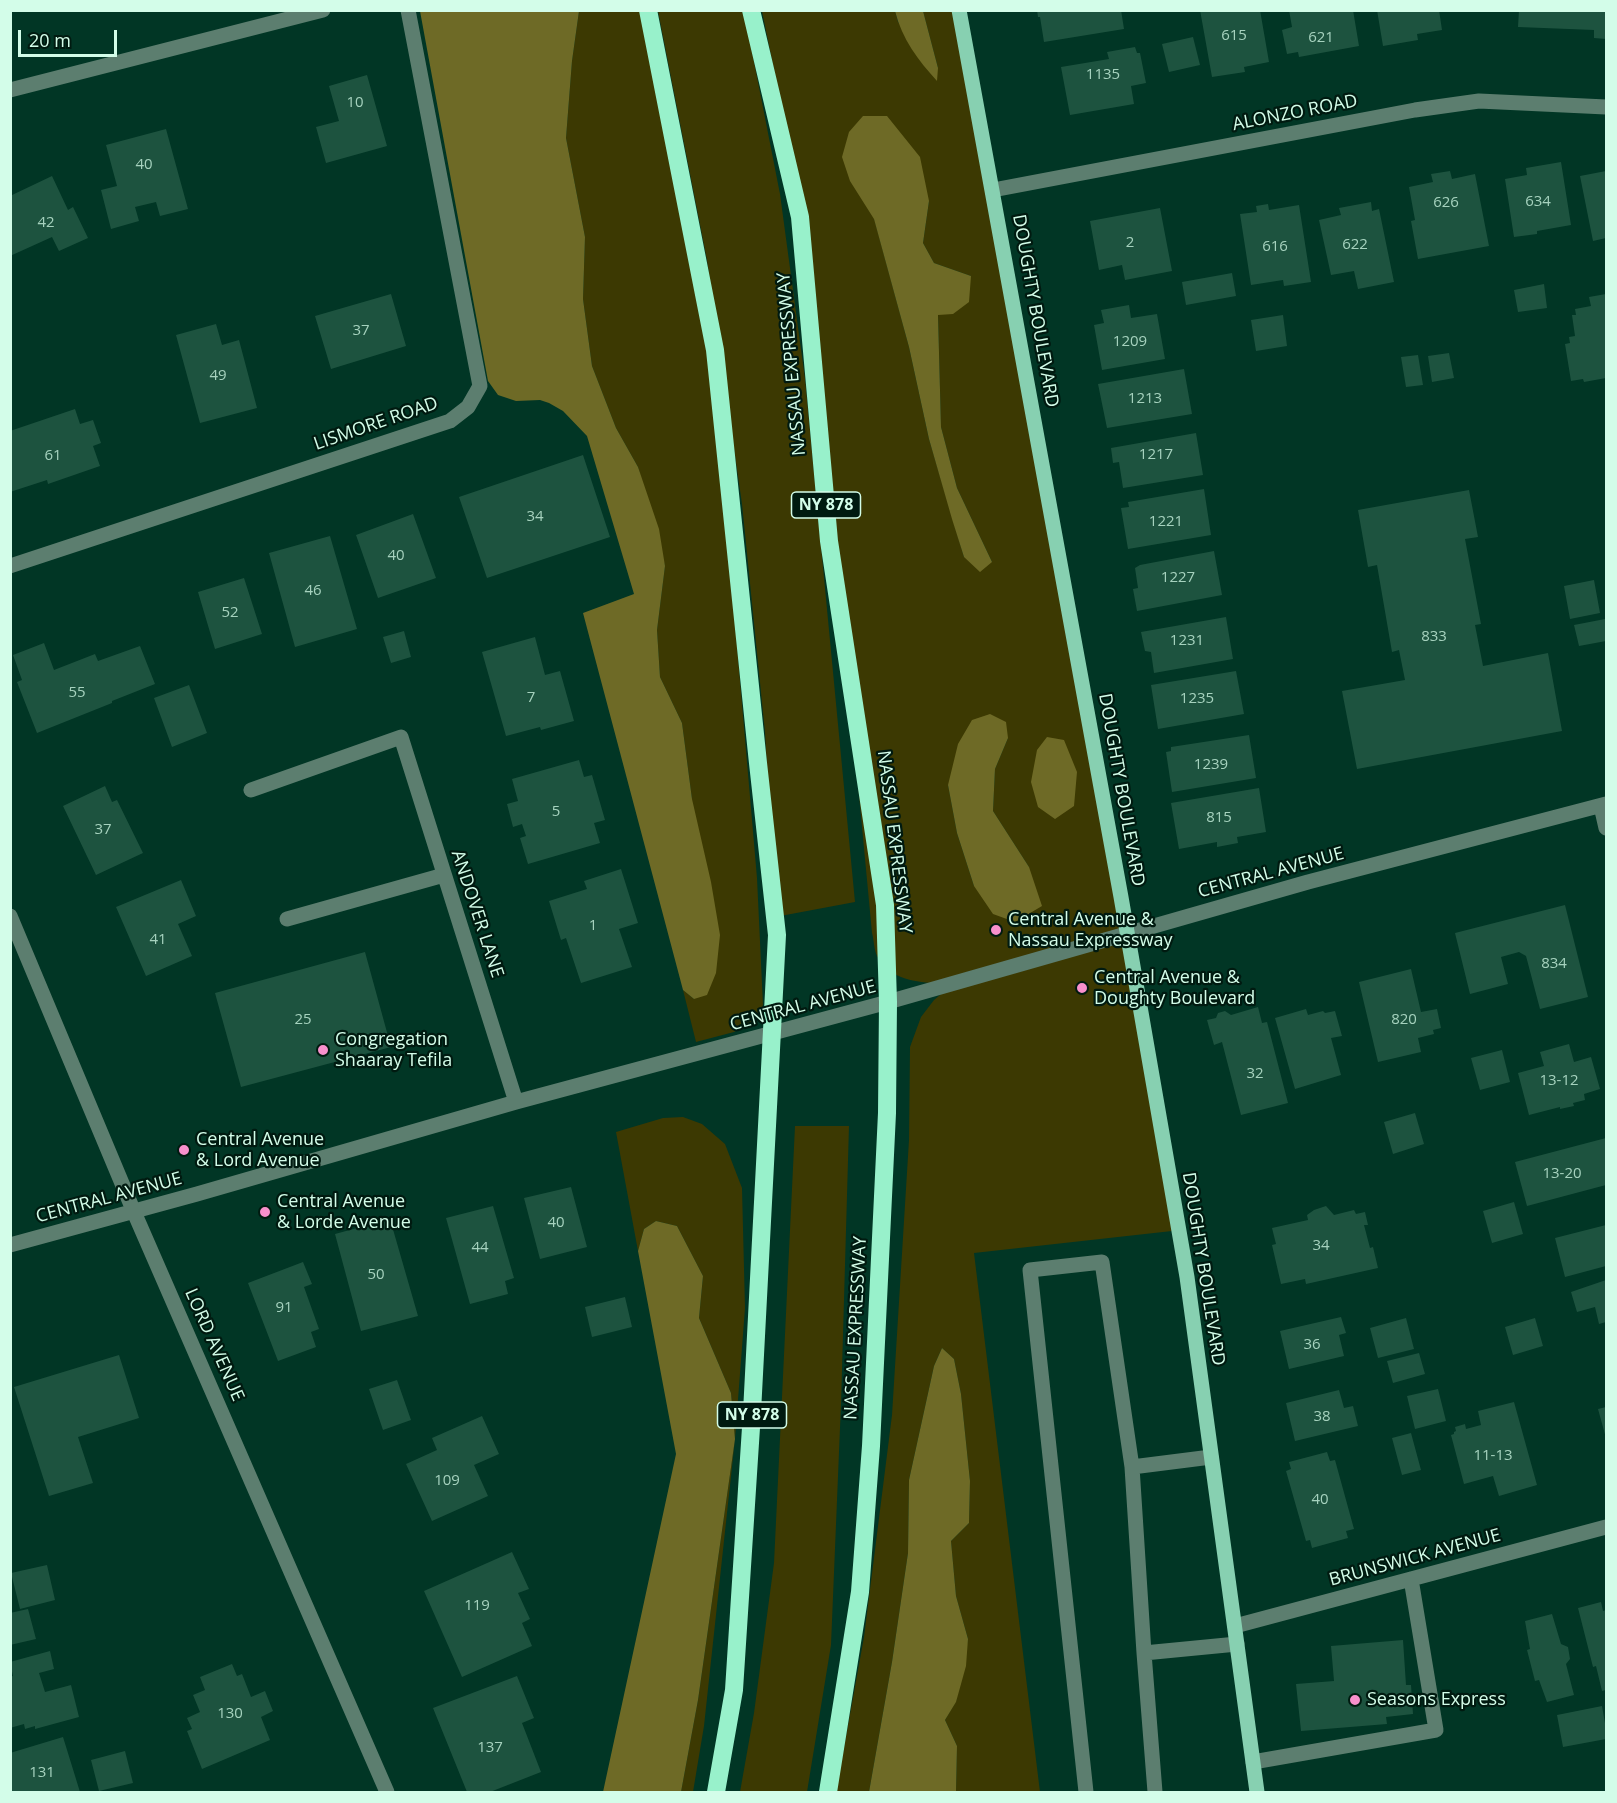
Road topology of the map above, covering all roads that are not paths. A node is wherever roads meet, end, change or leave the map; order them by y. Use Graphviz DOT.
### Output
graph roads {
  1 [pos="323,10"];
  2 [pos="408,10"];
  3 [pos="648,10"];
  4 [pos="751,10"];
  5 [pos="959,10"];
  6 [pos="10,90"];
  7 [pos="1606,107"];
  8 [pos="993,190"];
  9 [pos="10,566"];
  10 [pos="251,790"];
  11 [pos="1604,805"];
  12 [pos="1606,828"];
  13 [pos="444,875"];
  14 [pos="10,916"];
  15 [pos="288,919"];
  16 [pos="1127,933"];
  17 [pos="888,1002"];
  18 [pos="771,1035"];
  19 [pos="516,1102"];
  20 [pos="134,1212"];
  21 [pos="10,1245"];
  22 [pos="1211,1457"];
  23 [pos="1132,1467"];
  24 [pos="1606,1527"];
  25 [pos="1411,1579"];
  26 [pos="1234,1626"];
  27 [pos="1237,1644"];
  28 [pos="1144,1653"];
  29 [pos="1253,1762"];
  30 [pos="382,1791"];
  31 [pos="716,1792"];
  32 [pos="828,1792"];
  33 [pos="1086,1792"];
  34 [pos="1155,1792"];
  35 [pos="1257,1792"];
  1 -- 6 [label="street"];
  2 -- 9 [label="street, LISMORE ROAD"];
  3 -- 18 [label="highway, NY 878"];
  4 -- 17 [label="highway, NASSAU EXPRESSWAY / NY 878"];
  5 -- 8 [label="main road, DOUGHTY BOULEVARD"];
  7 -- 8 [label="street, ALONZO ROAD"];
  8 -- 16 [label="main road, DOUGHTY BOULEVARD"];
  10 -- 13 [label="street, ANDOVER LANE"];
  11 -- 12 [label="street"];
  11 -- 16 [label="street, CENTRAL AVENUE"];
  13 -- 15 [label="street"];
  13 -- 19 [label="street, ANDOVER LANE"];
  14 -- 20 [label="street, LORD AVENUE"];
  16 -- 17 [label="street, CENTRAL AVENUE"];
  16 -- 22 [label="main road, DOUGHTY BOULEVARD"];
  17 -- 18 [label="street, CENTRAL AVENUE"];
  17 -- 32 [label="highway, NASSAU EXPRESSWAY / NY 878"];
  18 -- 19 [label="street, CENTRAL AVENUE"];
  18 -- 31 [label="highway, NY 878"];
  19 -- 20 [label="street, CENTRAL AVENUE"];
  20 -- 21 [label="street, CENTRAL AVENUE"];
  20 -- 30 [label="street, LORD AVENUE"];
  22 -- 23 [label="street"];
  22 -- 26 [label="main road, DOUGHTY BOULEVARD"];
  23 -- 28 [label="street"];
  23 -- 33 [label="street"];
  24 -- 25 [label="street, BRUNSWICK AVENUE"];
  25 -- 26 [label="street, BRUNSWICK AVENUE"];
  25 -- 29 [label="street"];
  26 -- 27 [label="main road, DOUGHTY BOULEVARD"];
  27 -- 28 [label="street"];
  27 -- 29 [label="main road, DOUGHTY BOULEVARD"];
  28 -- 34 [label="street"];
  29 -- 35 [label="main road, DOUGHTY BOULEVARD"];
}
